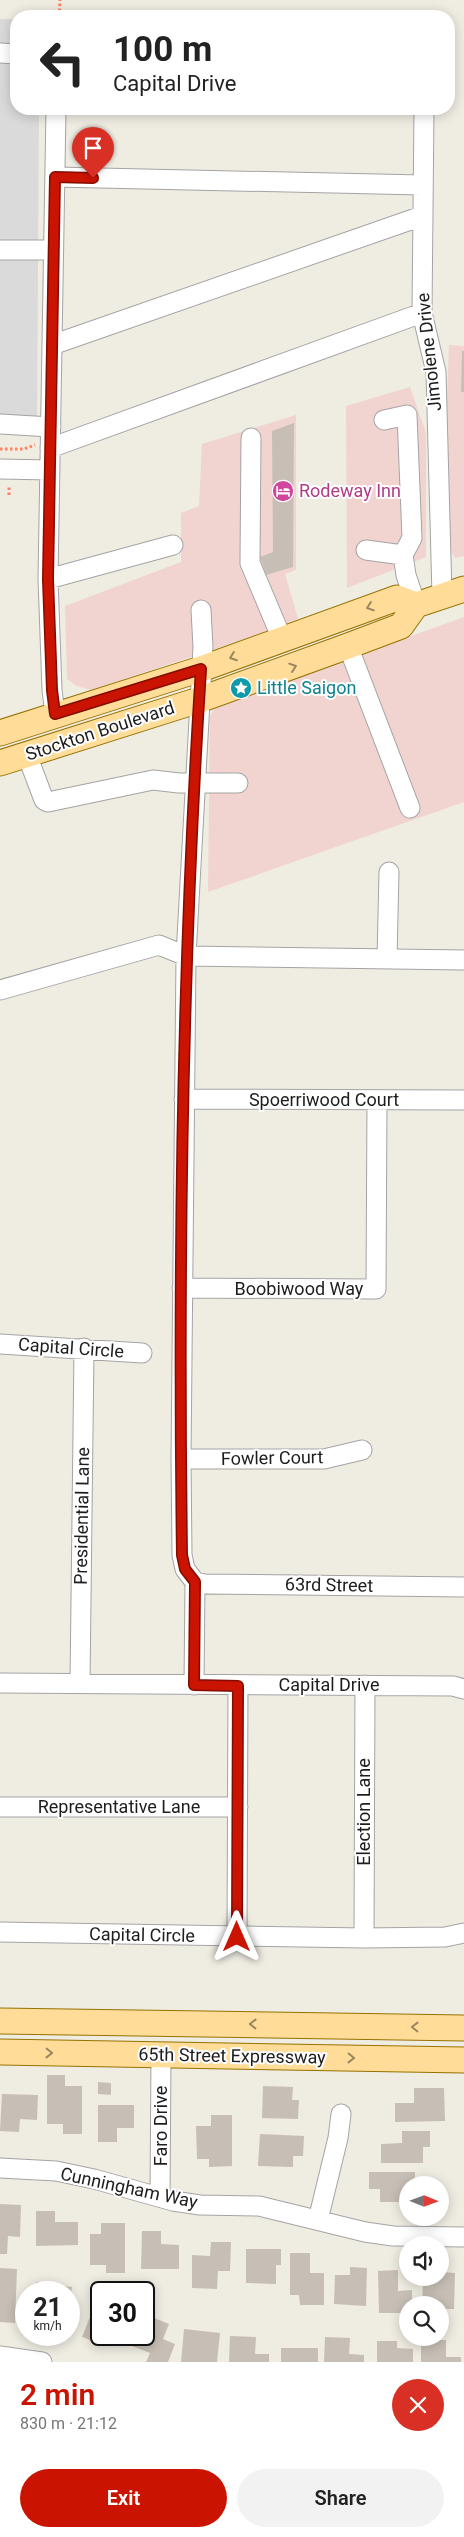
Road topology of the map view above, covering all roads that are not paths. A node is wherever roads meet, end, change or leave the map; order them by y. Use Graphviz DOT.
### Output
graph roads {
  1 [pos="56,115"];
  2 [pos="424,115"];
  3 [pos="55,177"];
  4 [pos="422,185"];
  5 [pos="422,216"];
  6 [pos="0,250"];
  7 [pos="53,250"];
  8 [pos="422,313"];
  9 [pos="52,345"];
  10 [pos="384,420"];
  11 [pos="0,424"];
  12 [pos="51,427"];
  13 [pos="251,438"];
  14 [pos="45,446"];
  15 [pos="0,469"];
  16 [pos="50,470"];
  17 [pos="173,545"];
  18 [pos="366,550"];
  19 [pos="403,555"];
  20 [pos="48,579"];
  21 [pos="453,592"];
  22 [pos="416,605"];
  23 [pos="201,610"];
  24 [pos="282,639"];
  25 [pos="348,646"];
  26 [pos="201,669"];
  27 [pos="199,700"];
  28 [pos="55,714"];
  29 [pos="0,733"];
  30 [pos="67,742"];
  31 [pos="27,755"];
  32 [pos="0,764"];
  33 [pos="238,783"];
  34 [pos="196,784"];
  35 [pos="410,808"];
  36 [pos="389,872"];
  37 [pos="186,956"];
  38 [pos="386,959"];
  39 [pos="464,960"];
  40 [pos="0,990"];
  41 [pos="184,1099"];
  42 [pos="377,1100"];
  43 [pos="464,1100"];
  44 [pos="182,1288"];
  45 [pos="0,1344"];
  46 [pos="84,1348"];
  47 [pos="142,1353"];
  48 [pos="362,1450"];
  49 [pos="181,1459"];
  50 [pos="195,1582"];
  51 [pos="464,1587"];
  52 [pos="0,1684"];
  53 [pos="80,1684"];
  54 [pos="194,1685"];
  55 [pos="365,1685"];
  56 [pos="238,1686"];
  57 [pos="464,1689"];
  58 [pos="0,1807"];
  59 [pos="238,1807"];
  60 [pos="0,1932"];
  61 [pos="464,1932"];
  62 [pos="237,1937"];
  63 [pos="364,1938"];
  64 [pos="0,2020"];
  65 [pos="464,2028"];
  66 [pos="0,2052"];
  67 [pos="161,2055"];
  68 [pos="464,2060"];
  69 [pos="341,2114"];
  70 [pos="0,2168"];
  71 [pos="160,2197"];
  72 [pos="318,2220"];
  73 [pos="464,2237"];
  74 [pos="0,2356"];
  75 [pos="42,2362"];
  1 -- 3 [label="street"];
  2 -- 4 [label="street, Jimolene Drive"];
  3 -- 4 [label="street"];
  3 -- 7 [label="street"];
  4 -- 5 [label="street, Jimolene Drive"];
  5 -- 8 [label="street, Jimolene Drive"];
  5 -- 9 [label="street"];
  6 -- 7 [label="street"];
  7 -- 9 [label="street"];
  8 -- 14 [label="street"];
  8 -- 21 [label="street, Jimolene Drive"];
  9 -- 12 [label="street"];
  10 -- 19 [label="street"];
  11 -- 12 [label="street"];
  12 -- 14 [label="street"];
  13 -- 24 [label="street"];
  14 -- 16 [label="street"];
  15 -- 16 [label="street"];
  16 -- 20 [label="street"];
  17 -- 20 [label="street"];
  18 -- 19 [label="street"];
  19 -- 22 [label="street"];
  20 -- 28 [label="street"];
  21 -- 22 [label="main road"];
  22 -- 24 [label="main road, Stockton Boulevard, one-way"];
  22 -- 25 [label="main road, Stockton Boulevard"];
  23 -- 26 [label="street"];
  24 -- 26 [label="main road, Stockton Boulevard, one-way"];
  27 -- 25 [label="main road, Stockton Boulevard, one-way"];
  25 -- 35 [label="street"];
  26 -- 27 [label="street"];
  26 -- 28 [label="main road, Stockton Boulevard"];
  27 -- 30 [label="main road, Stockton Boulevard"];
  27 -- 34 [label="street"];
  28 -- 29 [label="main road, Stockton Boulevard"];
  28 -- 30 [label="main road"];
  30 -- 31 [label="main road, Stockton Boulevard"];
  31 -- 32 [label="main road, Stockton Boulevard"];
  31 -- 34 [label="street"];
  33 -- 34 [label="street"];
  34 -- 37 [label="street"];
  36 -- 38 [label="street"];
  37 -- 38 [label="street"];
  37 -- 40 [label="street"];
  37 -- 41 [label="street"];
  38 -- 39 [label="street"];
  41 -- 42 [label="street, Spoerriwood Court"];
  41 -- 44 [label="street"];
  42 -- 43 [label="street, Spoerriwood Court"];
  42 -- 44 [label="street, Boobiwood Way"];
  44 -- 49 [label="street"];
  45 -- 46 [label="street, Capital Circle"];
  46 -- 47 [label="street, Capital Circle"];
  46 -- 53 [label="street, Presidential Lane"];
  48 -- 49 [label="street, Fowler Court"];
  49 -- 50 [label="street"];
  50 -- 51 [label="street, 63rd Street"];
  50 -- 54 [label="street"];
  52 -- 53 [label="street, Capital Drive"];
  53 -- 54 [label="street, Capital Drive"];
  54 -- 56 [label="street, Capital Drive"];
  55 -- 56 [label="street, Capital Drive"];
  55 -- 57 [label="street, Capital Drive"];
  55 -- 63 [label="street, Election Lane"];
  56 -- 59 [label="street"];
  58 -- 59 [label="street, Representative Lane"];
  59 -- 62 [label="street"];
  60 -- 62 [label="street, Capital Circle"];
  61 -- 63 [label="street, Capital Circle"];
  62 -- 63 [label="street, Capital Circle"];
  65 -- 64 [label="main road, 65th Street Expressway, one-way"];
  66 -- 67 [label="main road, 65th Street Expressway, one-way"];
  67 -- 68 [label="main road, 65th Street Expressway, one-way"];
  67 -- 71 [label="street, Faro Drive"];
  69 -- 72 [label="street"];
  70 -- 71 [label="street, Cunningham Way"];
  71 -- 72 [label="street, Cunningham Way"];
  72 -- 73 [label="street, Cunningham Way"];
  74 -- 75 [label="street"];
}
